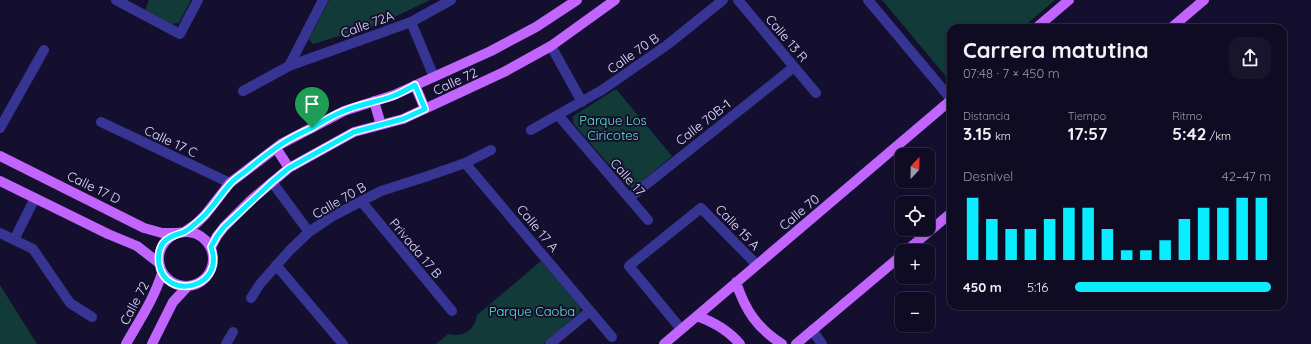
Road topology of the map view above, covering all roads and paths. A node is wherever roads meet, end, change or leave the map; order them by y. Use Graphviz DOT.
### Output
graph roads {
  1 [pos="116,0"];
  2 [pos="198,0"];
  3 [pos="323,0"];
  4 [pos="451,0"];
  5 [pos="577,0"];
  6 [pos="600,0"];
  7 [pos="615,0"];
  8 [pos="723,0"];
  9 [pos="738,0"];
  10 [pos="868,0"];
  11 [pos="1069,0"];
  12 [pos="1204,0"];
  13 [pos="600,11"];
  14 [pos="410,22"];
  15 [pos="1041,24"];
  16 [pos="1176,24"];
  17 [pos="551,46"];
  18 [pos="44,50"];
  19 [pos="289,66"];
  20 [pos="794,67"];
  21 [pos="434,77"];
  22 [pos="415,85"];
  23 [pos="243,91"];
  24 [pos="816,93"];
  25 [pos="947,94"];
  26 [pos="374,101"];
  27 [pos="582,102"];
  28 [pos="947,102"];
  29 [pos="425,109"];
  30 [pos="558,115"];
  31 [pos="101,122"];
  32 [pos="381,125"];
  33 [pos="0,128"];
  34 [pos="531,130"];
  35 [pos="276,148"];
  36 [pos="491,150"];
  37 [pos="0,156"];
  38 [pos="465,163"];
  39 [pos="289,168"];
  40 [pos="0,181"];
  41 [pos="272,182"];
  42 [pos="230,183"];
  43 [pos="35,198"];
  44 [pos="629,198"];
  45 [pos="361,201"];
  46 [pos="947,216"];
  47 [pos="648,220"];
  48 [pos="181,232"];
  49 [pos="309,232"];
  50 [pos="0,233"];
  51 [pos="14,240"];
  52 [pos="914,244"];
  53 [pos="211,247"];
  54 [pos="895,260"];
  55 [pos="159,263"];
  56 [pos="757,265"];
  57 [pos="276,266"];
  58 [pos="162,273"];
  59 [pos="736,282"];
  60 [pos="187,286"];
  61 [pos="251,298"];
  62 [pos="452,311"];
  63 [pos="590,311"];
  64 [pos="697,316"];
  65 [pos="92,317"];
  66 [pos="681,329"];
  67 [pos="812,330"];
  68 [pos="233,332"];
  69 [pos="612,337"];
  70 [pos="126,344"];
  71 [pos="152,344"];
  72 [pos="226,344"];
  73 [pos="343,344"];
  74 [pos="550,344"];
  75 [pos="664,344"];
  76 [pos="740,344"];
  77 [pos="782,344"];
  78 [pos="796,344"];
  79 [pos="822,344"];
  1 -- 2 [label="street"];
  3 -- 19 [label="street"];
  4 -- 14 [label="street, Calle 72A"];
  5 -- 21 [label="main road, Calle 72"];
  6 -- 13 [label="main road"];
  7 -- 13 [label="main road, Calle 72"];
  8 -- 27 [label="street, Calle 70 B"];
  9 -- 20 [label="street, Calle 13 R"];
  10 -- 25 [label="street"];
  11 -- 15 [label="main road"];
  12 -- 16 [label="main road"];
  13 -- 17 [label="main road, Calle 72"];
  14 -- 19 [label="street, Calle 72A"];
  14 -- 21 [label="street"];
  17 -- 27 [label="street"];
  17 -- 29 [label="main road, Calle 72"];
  18 -- 33 [label="street"];
  19 -- 23 [label="street, Calle 72A"];
  20 -- 24 [label="street, Calle 13 R"];
  20 -- 44 [label="street, Calle 70B-1"];
  21 -- 22 [label="main road, Calle 72"];
  22 -- 26 [label="main road, Calle 72"];
  22 -- 29 [label="main road"];
  26 -- 32 [label="main road"];
  26 -- 35 [label="main road, Calle 72"];
  27 -- 30 [label="street, Calle 70 B"];
  28 -- 56 [label="main road, Calle 70"];
  29 -- 32 [label="main road, Calle 72"];
  30 -- 34 [label="street, Calle 70 B"];
  30 -- 44 [label="street, Calle 17"];
  31 -- 42 [label="street, Calle 17 C"];
  32 -- 39 [label="main road, Calle 72"];
  35 -- 39 [label="main road"];
  35 -- 42 [label="main road, Calle 72"];
  36 -- 38 [label="street, Calle 70 B"];
  37 -- 48 [label="main road, Calle 17 D"];
  38 -- 45 [label="street, Calle 70 B"];
  38 -- 63 [label="street, Calle 17 A"];
  39 -- 41 [label="main road, Calle 72"];
  40 -- 43 [label="main road"];
  41 -- 49 [label="street"];
  41 -- 53 [label="main road, Calle 72"];
  42 -- 48 [label="main road, Calle 72"];
  43 -- 51 [label="street"];
  43 -- 55 [label="main road"];
  44 -- 47 [label="street, Calle 17"];
  45 -- 49 [label="street, Calle 70 B"];
  45 -- 62 [label="street, Privada 17 B"];
  46 -- 52 [label="main road"];
  48 -- 53 [label="main road"];
  48 -- 55 [label="main road"];
  49 -- 57 [label="street, Calle 70 B"];
  50 -- 51 [label="street"];
  51 -- 65 [label="street"];
  53 -- 60 [label="main road"];
  54 -- 67 [label="main road"];
  55 -- 58 [label="main road"];
  56 -- 59 [label="main road, Calle 70"];
  56 -- 66 [label="street, Calle 15 A"];
  57 -- 61 [label="street, Calle 70 B"];
  57 -- 73 [label="street"];
  58 -- 60 [label="main road"];
  58 -- 70 [label="main road, Calle 72"];
  59 -- 64 [label="main road, Calle 70"];
  59 -- 77 [label="main road"];
  60 -- 71 [label="main road"];
  63 -- 69 [label="street, Calle 17 A"];
  63 -- 74 [label="street"];
  64 -- 66 [label="main road, Calle 70"];
  64 -- 76 [label="main road"];
  66 -- 75 [label="main road, Calle 70"];
  67 -- 78 [label="main road"];
  67 -- 79 [label="street"];
  68 -- 72 [label="street"];
}
